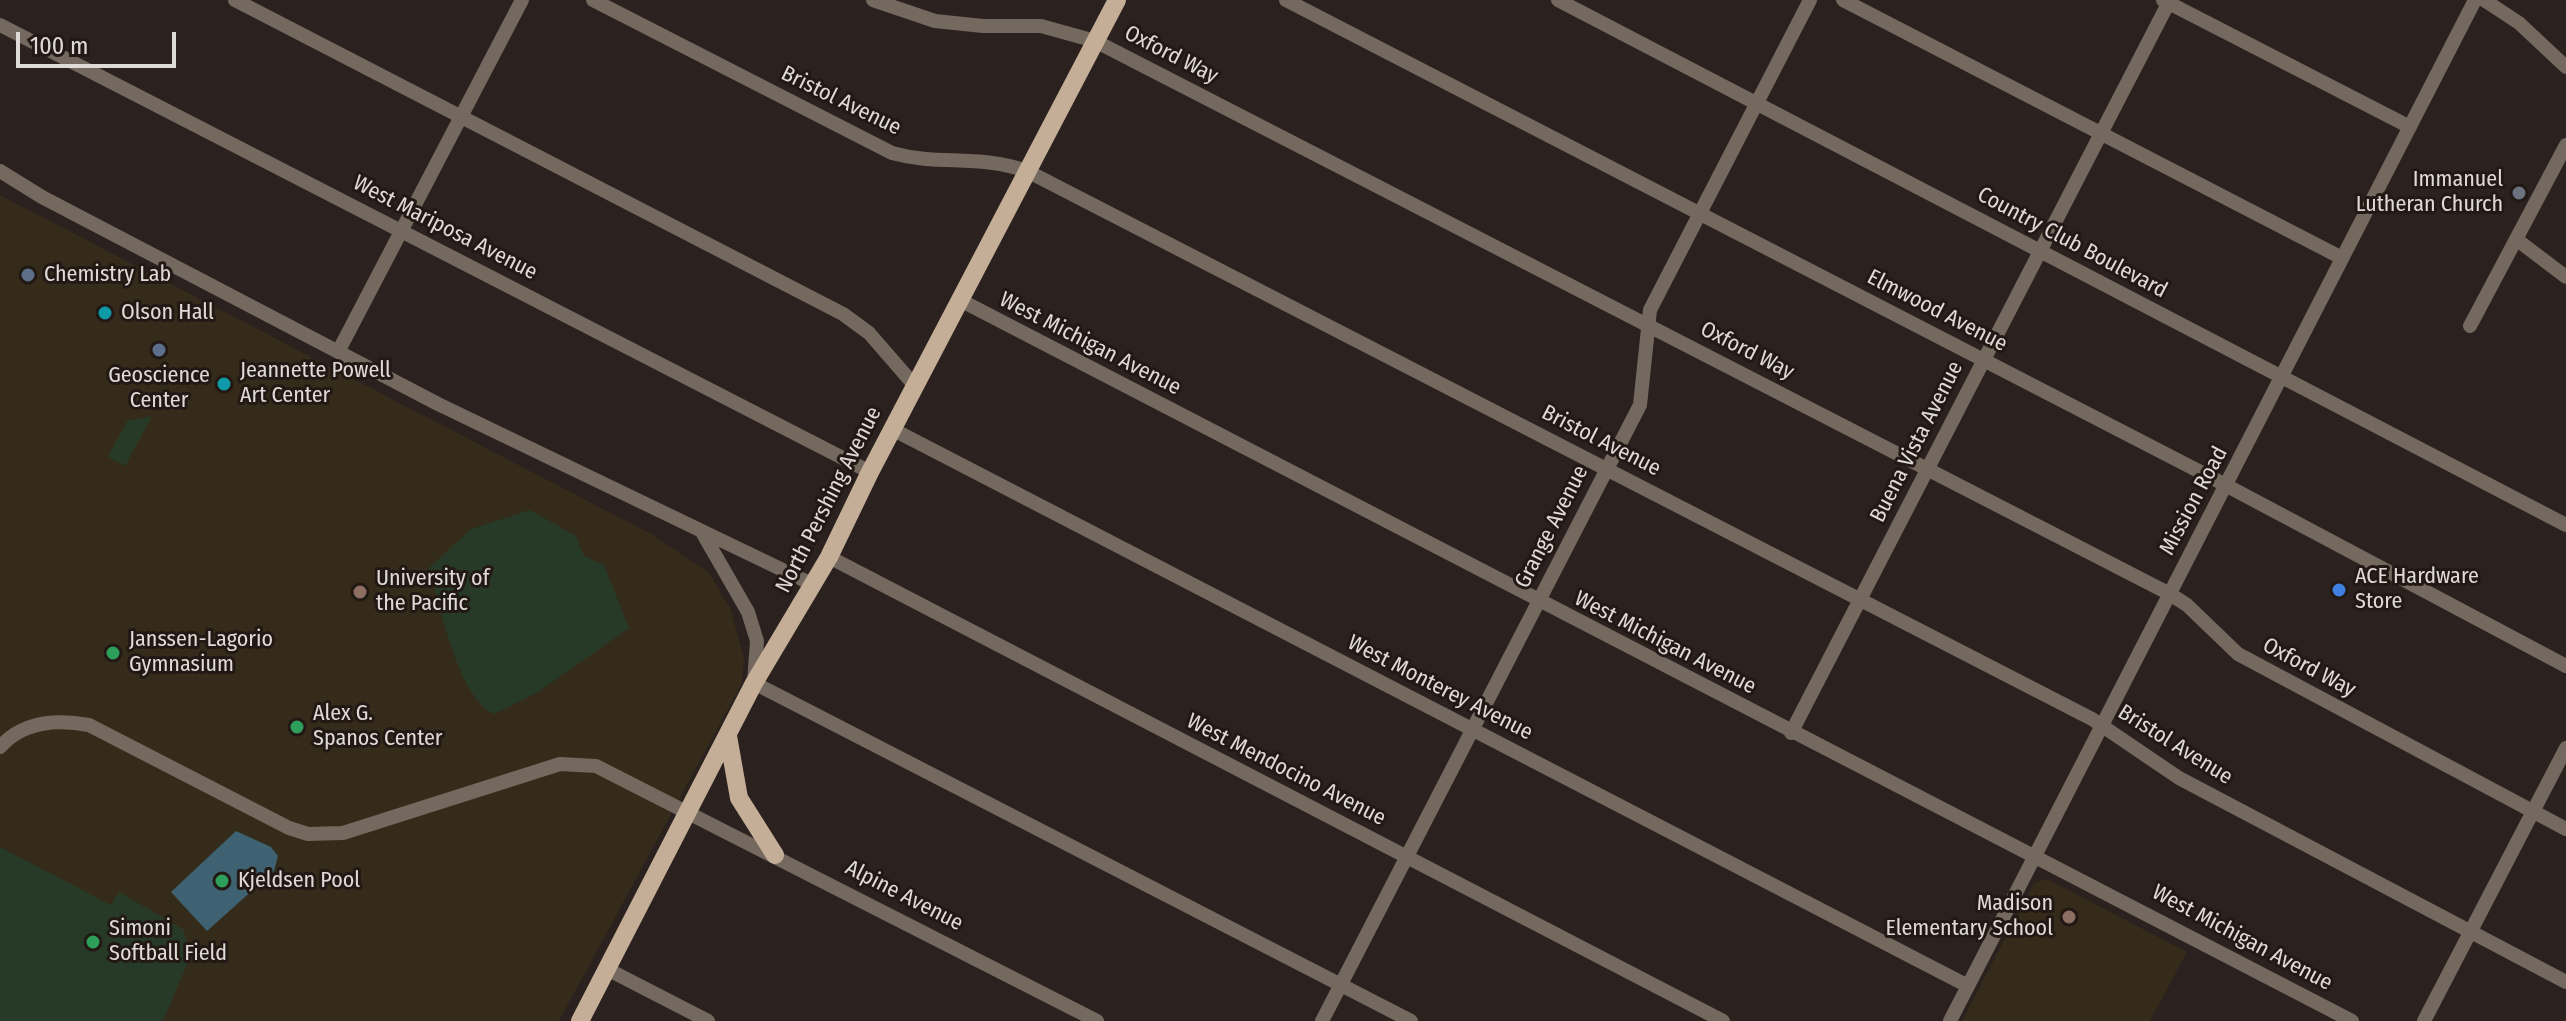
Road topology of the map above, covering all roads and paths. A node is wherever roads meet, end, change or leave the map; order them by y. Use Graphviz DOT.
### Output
graph roads {
  1 [pos="235,0"];
  2 [pos="522,0"];
  3 [pos="593,0"];
  4 [pos="873,0"];
  5 [pos="1117,0"];
  6 [pos="1286,0"];
  7 [pos="1558,0"];
  8 [pos="1810,0"];
  9 [pos="1843,0"];
  10 [pos="2475,0"];
  11 [pos="2484,0"];
  12 [pos="2167,1"];
  13 [pos="0,25"];
  14 [pos="1095,41"];
  15 [pos="2566,67"];
  16 [pos="1757,104"];
  17 [pos="461,116"];
  18 [pos="2410,127"];
  19 [pos="2102,133"];
  20 [pos="2566,145"];
  21 [pos="0,171"];
  22 [pos="1027,171"];
  23 [pos="0,180"];
  24 [pos="42,197"];
  25 [pos="1701,213"];
  26 [pos="402,230"];
  27 [pos="2516,239"];
  28 [pos="2040,251"];
  29 [pos="2342,258"];
  30 [pos="2566,277"];
  31 [pos="960,300"];
  32 [pos="2470,326"];
  33 [pos="1649,327"];
  34 [pos="338,352"];
  35 [pos="1984,360"];
  36 [pos="2282,377"];
  37 [pos="915,386"];
  38 [pos="892,429"];
  39 [pos="1607,468"];
  40 [pos="1928,469"];
  41 [pos="870,472"];
  42 [pos="2226,487"];
  43 [pos="2566,525"];
  44 [pos="702,531"];
  45 [pos="829,557"];
  46 [pos="814,585"];
  47 [pos="2170,594"];
  48 [pos="1860,600"];
  49 [pos="1538,602"];
  50 [pos="2566,666"];
  51 [pos="754,683"];
  52 [pos="2102,725"];
  53 [pos="1473,729"];
  54 [pos="1791,733"];
  55 [pos="728,736"];
  56 [pos="0,747"];
  57 [pos="2566,748"];
  58 [pos="691,811"];
  59 [pos="2533,811"];
  60 [pos="2566,829"];
  61 [pos="775,855"];
  62 [pos="2034,856"];
  63 [pos="1406,857"];
  64 [pos="2470,932"];
  65 [pos="607,969"];
  66 [pos="2566,982"];
  67 [pos="1340,985"];
  68 [pos="1968,986"];
  69 [pos="580,1021"];
  70 [pos="708,1021"];
  71 [pos="1097,1021"];
  72 [pos="1322,1021"];
  73 [pos="1411,1021"];
  74 [pos="1723,1021"];
  75 [pos="1950,1021"];
  76 [pos="2352,1021"];
  77 [pos="2424,1021"];
  1 -- 17 [label="street"];
  2 -- 17 [label="street"];
  3 -- 22 [label="street, Bristol Avenue"];
  4 -- 14 [label="street, Oxford Way"];
  5 -- 14 [label="main road, North Pershing Avenue"];
  6 -- 25 [label="street, Elmwood Avenue"];
  7 -- 16 [label="street, Country Club Boulevard"];
  8 -- 16 [label="street, Grange Avenue"];
  9 -- 19 [label="street"];
  10 -- 18 [label="street, Mission Road"];
  11 -- 15 [label="street"];
  12 -- 18 [label="street"];
  12 -- 19 [label="street, Buena Vista Avenue"];
  13 -- 26 [label="street, West Mariposa Avenue"];
  14 -- 22 [label="main road, North Pershing Avenue"];
  14 -- 33 [label="street, Oxford Way"];
  16 -- 25 [label="street, Grange Avenue"];
  16 -- 28 [label="street, Country Club Boulevard"];
  17 -- 26 [label="street"];
  17 -- 37 [label="street"];
  18 -- 29 [label="street, Mission Road"];
  19 -- 28 [label="street, Buena Vista Avenue"];
  19 -- 29 [label="street"];
  20 -- 27 [label="street"];
  21 -- 24 [label="street"];
  22 -- 31 [label="main road, North Pershing Avenue"];
  22 -- 39 [label="street, Bristol Avenue"];
  23 -- 24 [label="street"];
  24 -- 34 [label="street"];
  25 -- 33 [label="street, Grange Avenue"];
  25 -- 35 [label="street, Elmwood Avenue"];
  26 -- 34 [label="street"];
  26 -- 41 [label="street, West Mariposa Avenue"];
  27 -- 30 [label="street"];
  27 -- 32 [label="street"];
  28 -- 35 [label="street, Buena Vista Avenue"];
  28 -- 36 [label="street, Country Club Boulevard"];
  29 -- 36 [label="street, Mission Road"];
  31 -- 37 [label="main road, North Pershing Avenue"];
  31 -- 49 [label="street, West Michigan Avenue"];
  33 -- 39 [label="street, Grange Avenue"];
  33 -- 40 [label="street, Oxford Way"];
  34 -- 44 [label="street"];
  35 -- 40 [label="street, Buena Vista Avenue"];
  35 -- 42 [label="street, Elmwood Avenue"];
  36 -- 42 [label="street, Mission Road"];
  36 -- 43 [label="street, Country Club Boulevard"];
  37 -- 38 [label="main road, North Pershing Avenue"];
  38 -- 41 [label="main road, North Pershing Avenue"];
  38 -- 53 [label="street, West Monterey Avenue"];
  39 -- 48 [label="street, Bristol Avenue"];
  39 -- 49 [label="street, Grange Avenue"];
  40 -- 47 [label="street, Oxford Way"];
  40 -- 48 [label="street, Buena Vista Avenue"];
  41 -- 45 [label="main road, North Pershing Avenue"];
  42 -- 47 [label="street, Mission Road"];
  42 -- 50 [label="street, Elmwood Avenue"];
  44 -- 46 [label="street"];
  44 -- 51 [label="street"];
  45 -- 46 [label="main road, North Pershing Avenue"];
  45 -- 63 [label="street, West Mendocino Avenue"];
  46 -- 51 [label="main road, North Pershing Avenue"];
  47 -- 52 [label="street, Mission Road"];
  47 -- 59 [label="street, Oxford Way"];
  48 -- 52 [label="street, Bristol Avenue"];
  48 -- 54 [label="street, Buena Vista Avenue"];
  49 -- 53 [label="street, Grange Avenue"];
  49 -- 54 [label="street, West Michigan Avenue"];
  51 -- 55 [label="main road, North Pershing Avenue"];
  51 -- 67 [label="street"];
  52 -- 62 [label="street, Mission Road"];
  52 -- 64 [label="street, Bristol Avenue"];
  53 -- 63 [label="street, Grange Avenue"];
  53 -- 68 [label="street, West Monterey Avenue"];
  54 -- 62 [label="street, West Michigan Avenue"];
  55 -- 58 [label="main road, North Pershing Avenue"];
  55 -- 61 [label="main road"];
  56 -- 58 [label="street, Alpine Avenue"];
  57 -- 59 [label="street"];
  58 -- 61 [label="street, Alpine Avenue"];
  58 -- 65 [label="main road, North Pershing Avenue"];
  59 -- 60 [label="street, Oxford Way"];
  59 -- 64 [label="street"];
  61 -- 71 [label="street, Alpine Avenue"];
  62 -- 68 [label="street, Mission Road"];
  62 -- 76 [label="street, West Michigan Avenue"];
  63 -- 67 [label="street, Grange Avenue"];
  63 -- 74 [label="street, West Mendocino Avenue"];
  64 -- 66 [label="street, Bristol Avenue"];
  64 -- 77 [label="street"];
  65 -- 69 [label="main road, North Pershing Avenue"];
  65 -- 70 [label="street"];
  67 -- 72 [label="street, Grange Avenue"];
  67 -- 73 [label="street"];
  68 -- 75 [label="street, Mission Road"];
}
